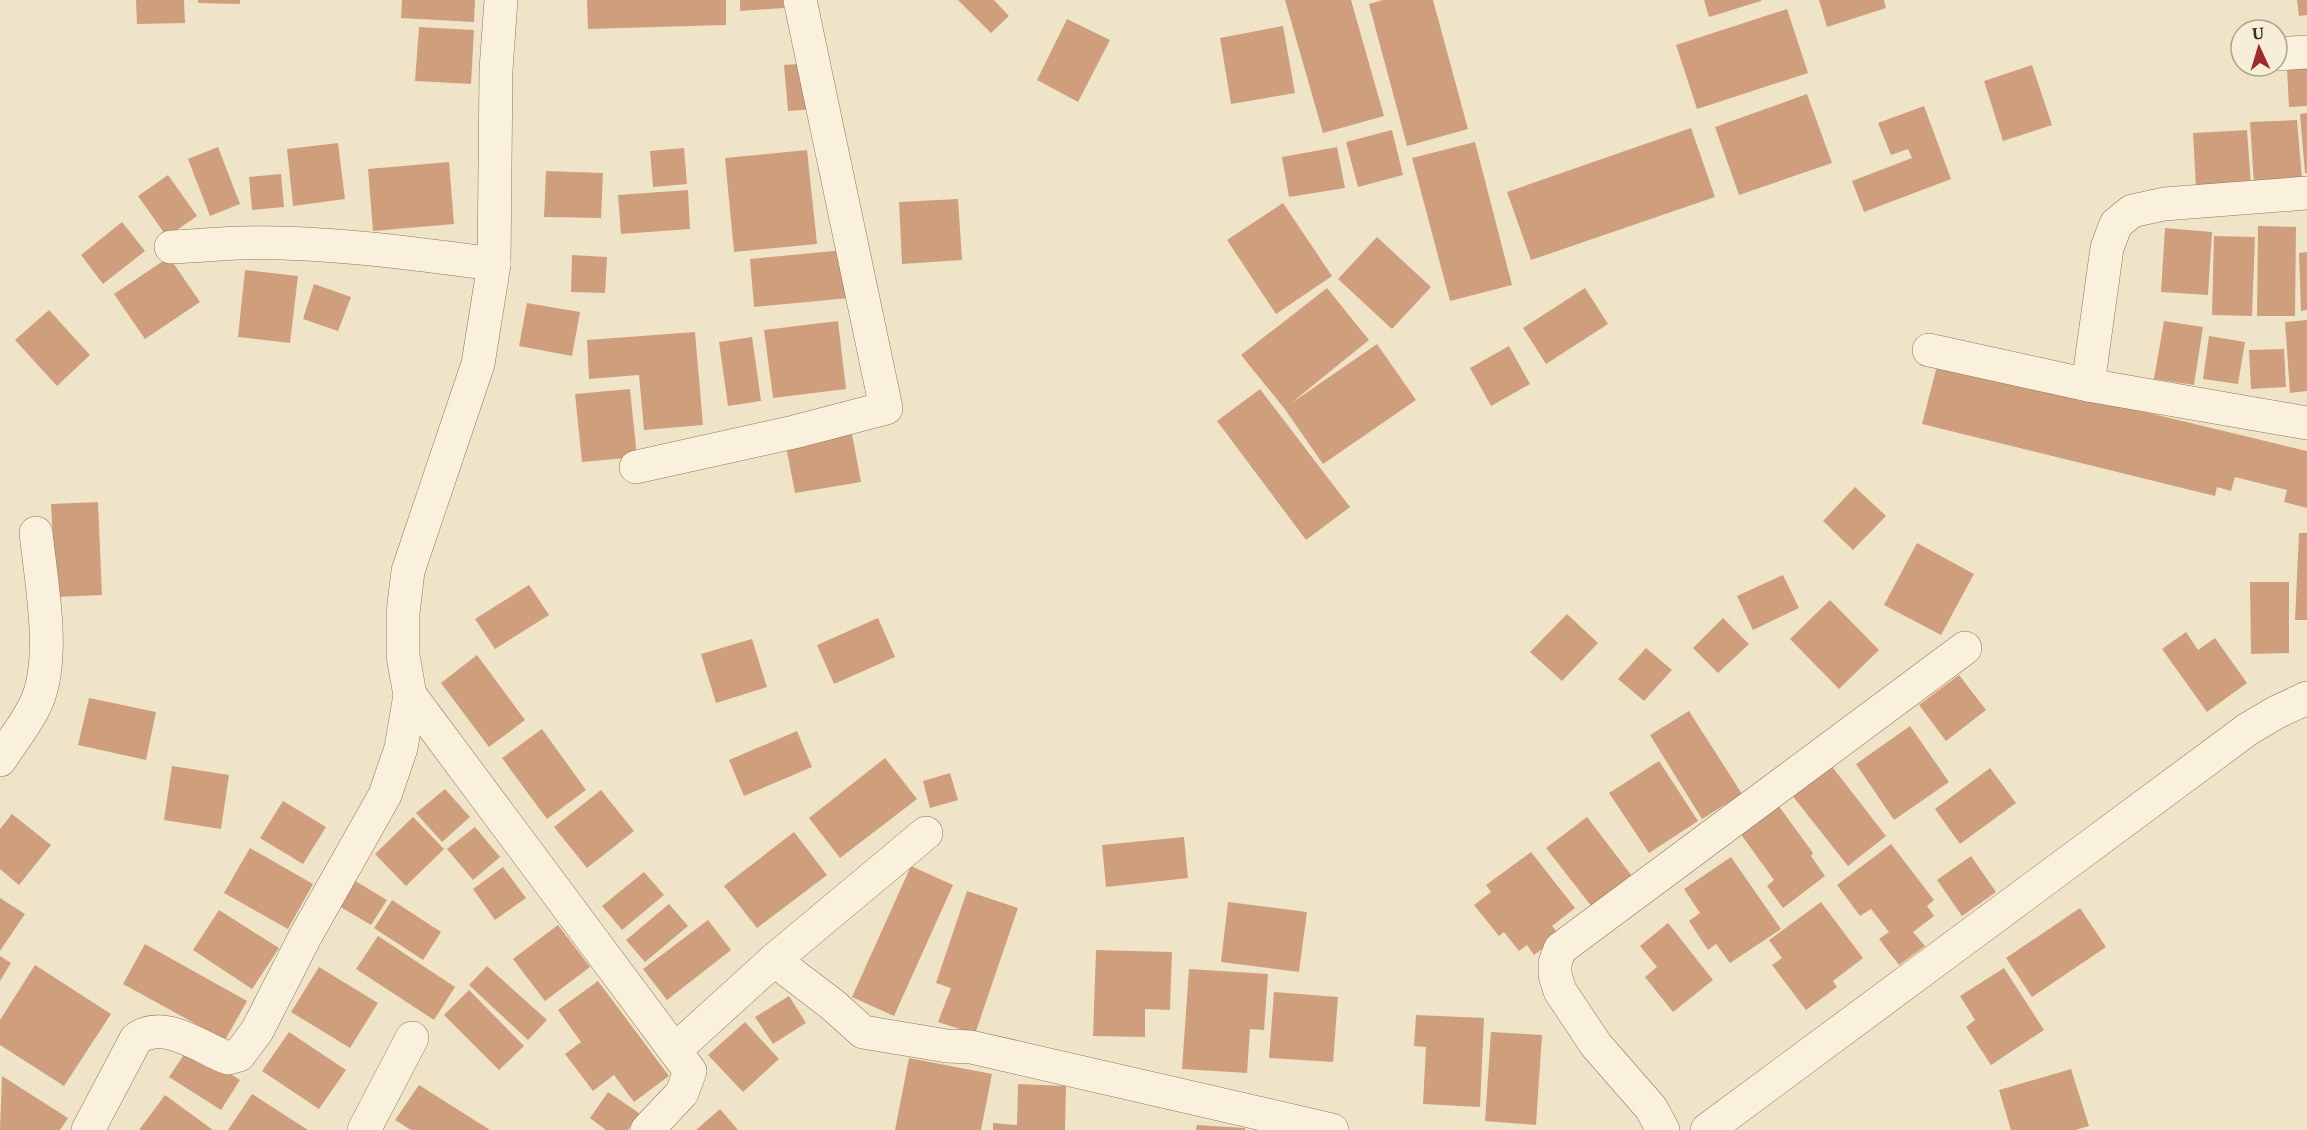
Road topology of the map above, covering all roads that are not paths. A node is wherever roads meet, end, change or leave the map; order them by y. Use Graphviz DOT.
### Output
graph roads {
  1 [pos="501,0"];
  2 [pos="800,0"];
  3 [pos="2307,52"];
  4 [pos="2289,53"];
  5 [pos="2307,193"];
  6 [pos="171,247"];
  7 [pos="494,264"];
  8 [pos="1929,350"];
  9 [pos="2088,385"];
  10 [pos="2307,423"];
  11 [pos="636,467"];
  12 [pos="36,533"];
  13 [pos="1965,648"];
  14 [pos="410,695"];
  15 [pos="2307,698"];
  16 [pos="0,760"];
  17 [pos="926,833"];
  18 [pos="774,960"];
  19 [pos="412,1038"];
  20 [pos="675,1050"];
  21 [pos="88,1130"];
  22 [pos="364,1130"];
  23 [pos="646,1130"];
  24 [pos="1332,1130"];
  25 [pos="1663,1130"];
  26 [pos="1707,1130"];
  1 -- 7 [label="street"];
  2 -- 11 [label="street"];
  3 -- 4 [label="street"];
  5 -- 9 [label="street"];
  6 -- 7 [label="street"];
  7 -- 14 [label="street"];
  8 -- 9 [label="street"];
  9 -- 10 [label="street"];
  12 -- 16 [label="street"];
  13 -- 25 [label="street"];
  14 -- 20 [label="street"];
  14 -- 21 [label="street"];
  15 -- 26 [label="street"];
  17 -- 18 [label="street"];
  18 -- 20 [label="street"];
  18 -- 24 [label="street"];
  19 -- 22 [label="street"];
  20 -- 23 [label="street"];
}
